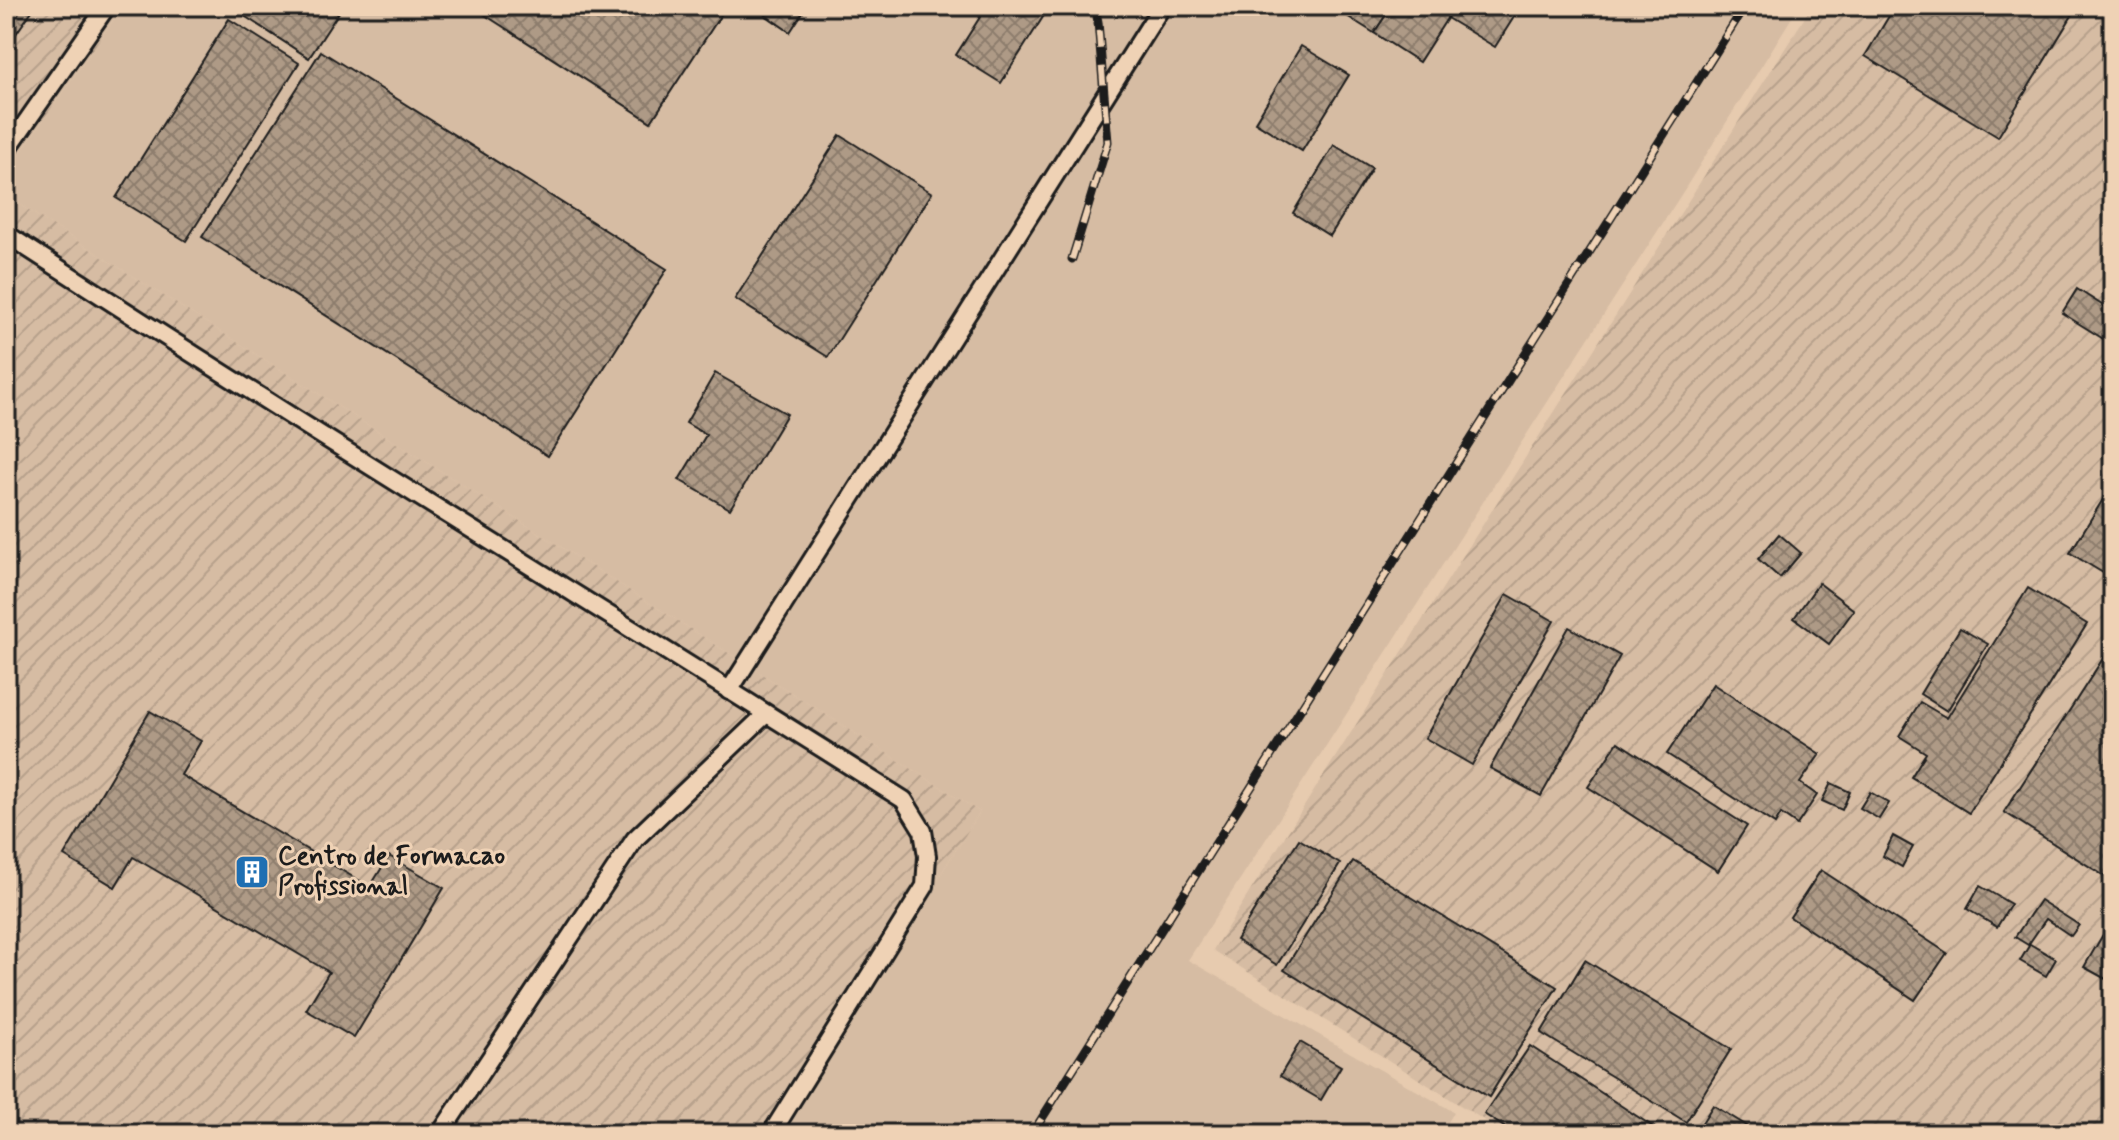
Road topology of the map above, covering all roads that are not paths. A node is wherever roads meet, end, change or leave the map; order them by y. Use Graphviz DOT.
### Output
graph roads {
  1 [pos="107,6"];
  2 [pos="1162,6"];
  3 [pos="6,151"];
  4 [pos="6,234"];
  5 [pos="729,691"];
  6 [pos="766,714"];
  7 [pos="440,1134"];
  8 [pos="771,1134"];
  1 -- 3 [label="lane"];
  2 -- 5 [label="lane"];
  4 -- 5 [label="lane"];
  5 -- 6 [label="lane"];
  6 -- 7 [label="lane"];
  6 -- 8 [label="lane"];
}
